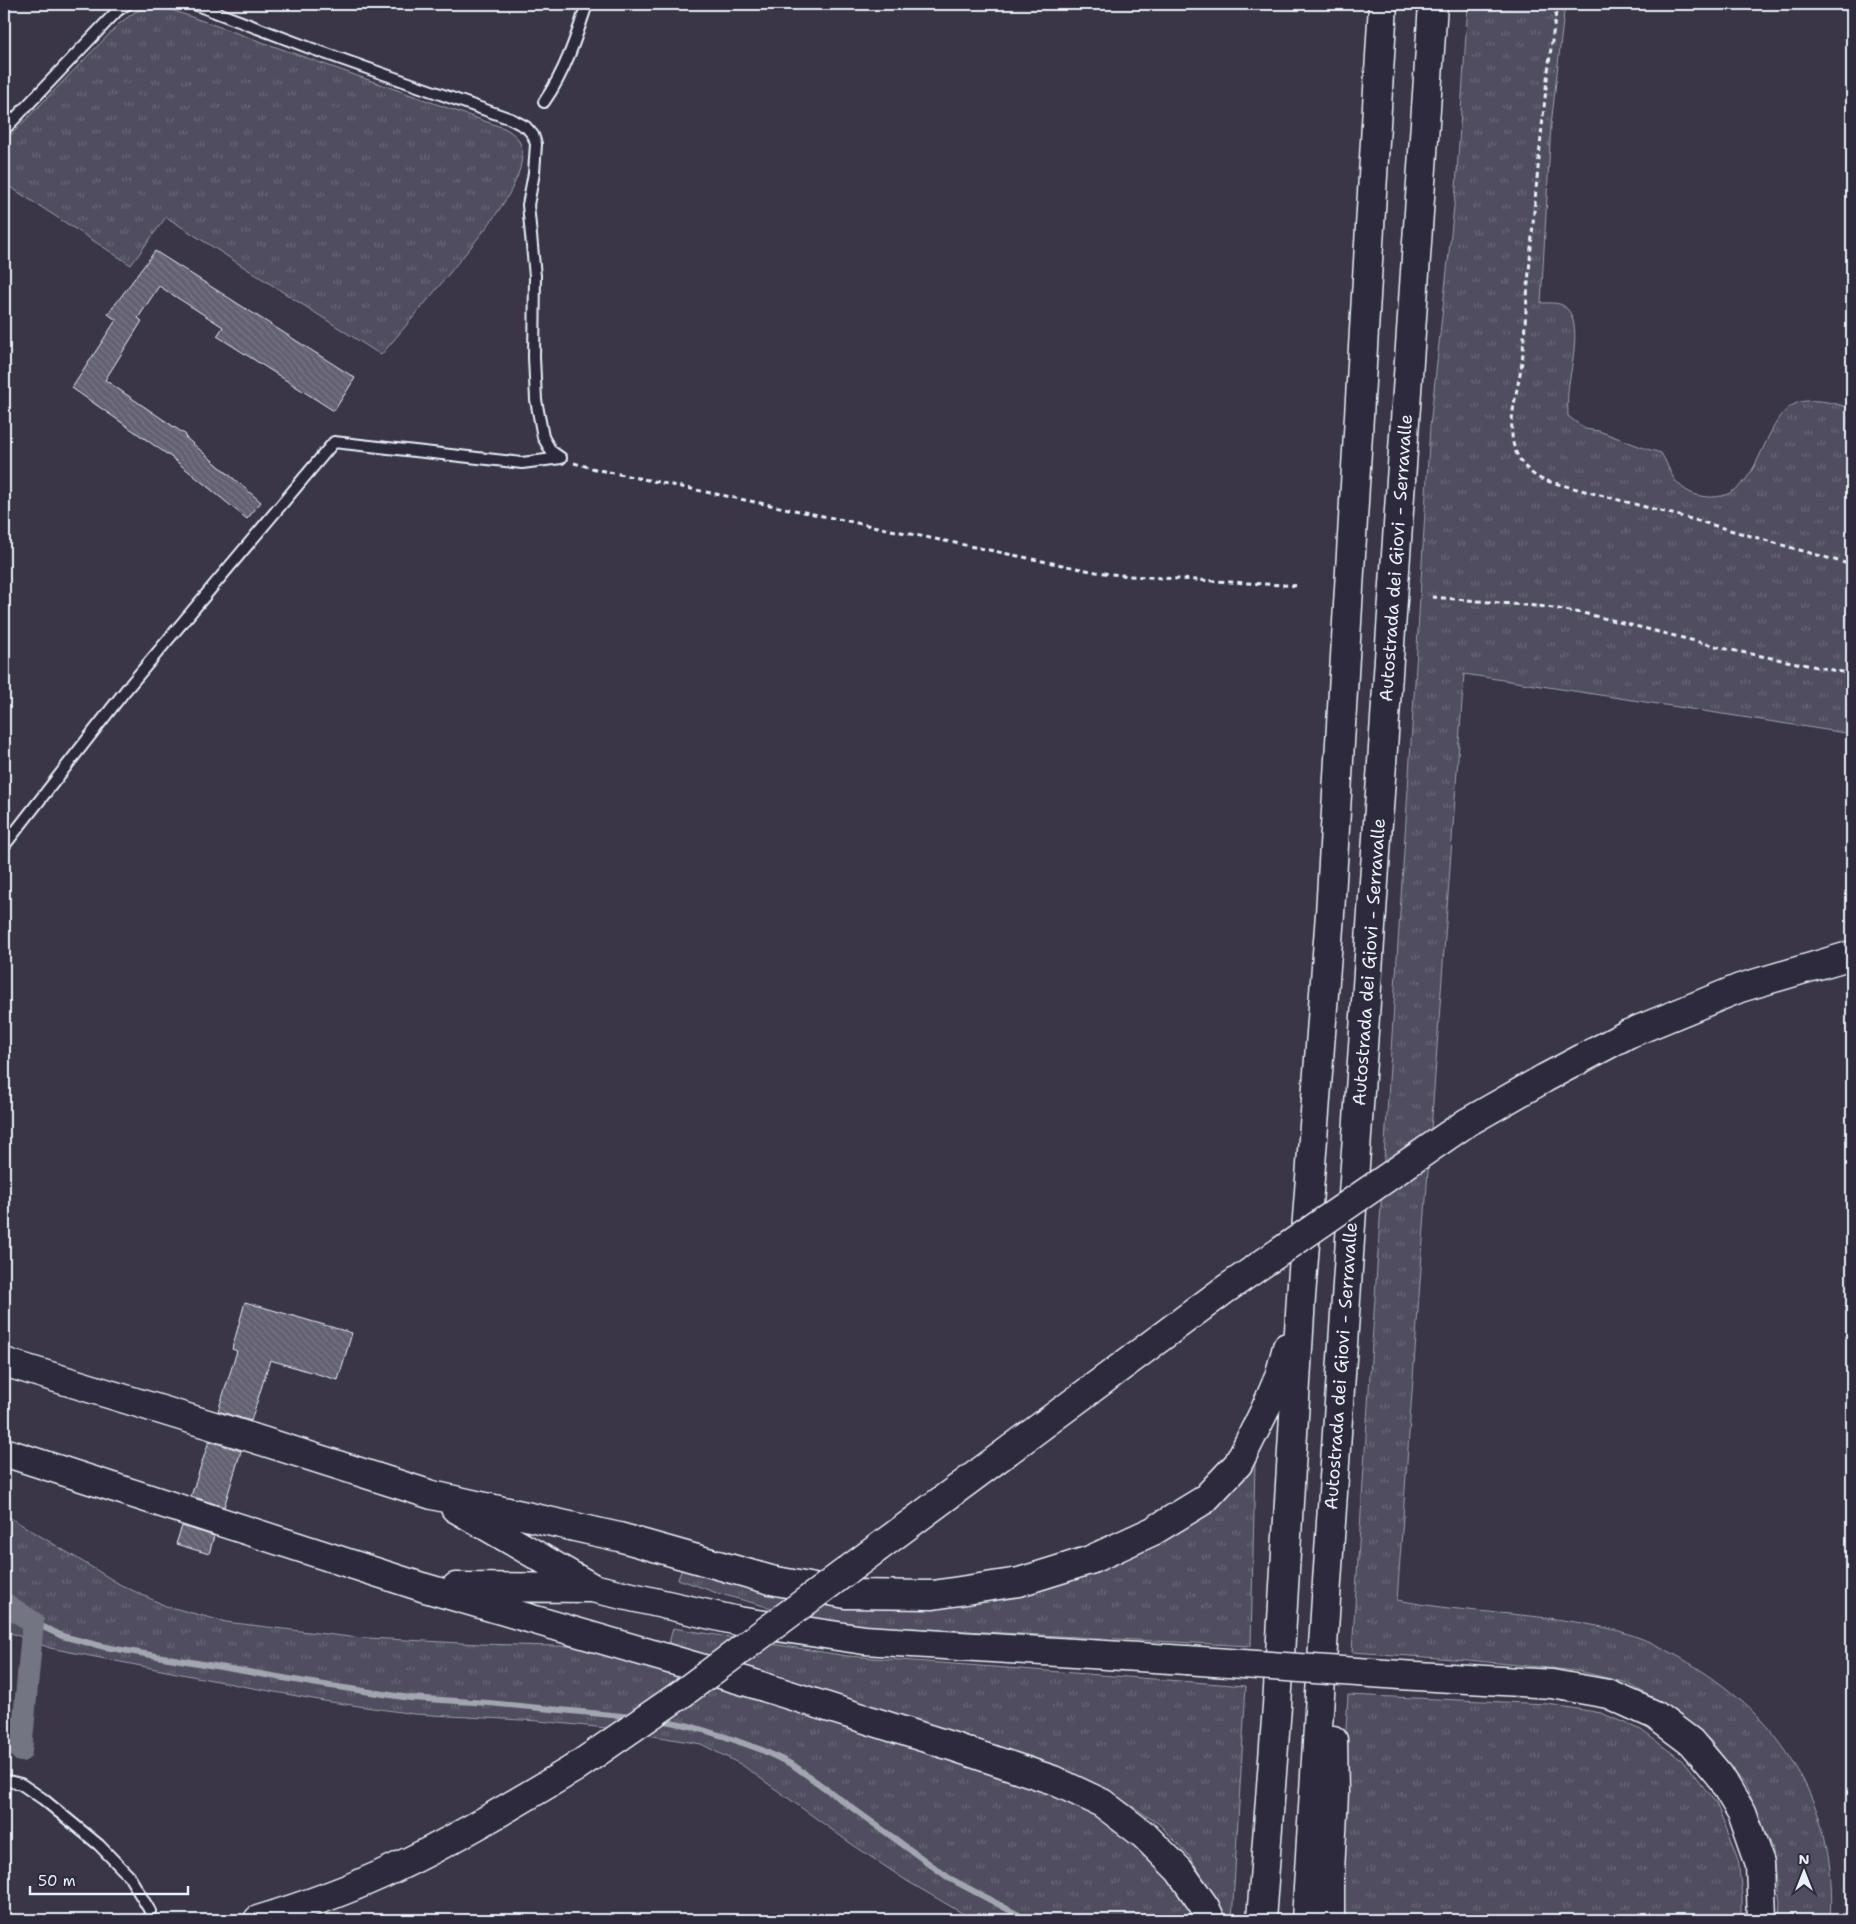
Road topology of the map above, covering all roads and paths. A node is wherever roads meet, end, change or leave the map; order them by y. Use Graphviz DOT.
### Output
graph roads {
  1 [pos="127,4"];
  2 [pos="194,4"];
  3 [pos="588,4"];
  4 [pos="1368,4"];
  5 [pos="1384,4"];
  6 [pos="1433,4"];
  7 [pos="1557,4"];
  8 [pos="544,102"];
  9 [pos="1376,108"];
  10 [pos="4,130"];
  11 [pos="560,458"];
  12 [pos="1852,565"];
  13 [pos="1299,586"];
  14 [pos="1432,597"];
  15 [pos="1852,674"];
  16 [pos="4,846"];
  17 [pos="1852,955"];
  18 [pos="1301,1297"];
  19 [pos="4,1362"];
  20 [pos="4,1452"];
  21 [pos="432,1495"];
  22 [pos="1327,1582"];
  23 [pos="422,1587"];
  24 [pos="592,1588"];
  25 [pos="4,1780"];
  26 [pos="150,1911"];
  27 [pos="258,1920"];
  28 [pos="1211,1920"];
  29 [pos="1261,1920"];
  30 [pos="1306,1920"];
  31 [pos="1330,1920"];
  32 [pos="1762,1920"];
  1 -- 10 [label="lane"];
  2 -- 11 [label="lane"];
  3 -- 8 [label="lane"];
  4 -- 9 [label="main road"];
  5 -- 9 [label="main road"];
  6 -- 22 [label="main road, Autostrada dei Giovi - Serravalle"];
  7 -- 12 [label="path"];
  9 -- 18 [label="main road"];
  11 -- 13 [label="path"];
  11 -- 16 [label="lane"];
  14 -- 15 [label="path"];
  17 -- 27 [label="main road, bridge"];
  18 -- 21 [label="main road"];
  18 -- 29 [label="main road"];
  19 -- 21 [label="main road"];
  20 -- 23 [label="main road"];
  21 -- 24 [label="main road"];
  22 -- 30 [label="main road, Autostrada dei Giovi - Serravalle"];
  22 -- 31 [label="main road"];
  23 -- 24 [label="main road"];
  23 -- 28 [label="main road"];
  24 -- 32 [label="main road, bridge"];
  25 -- 26 [label="lane"];
}
